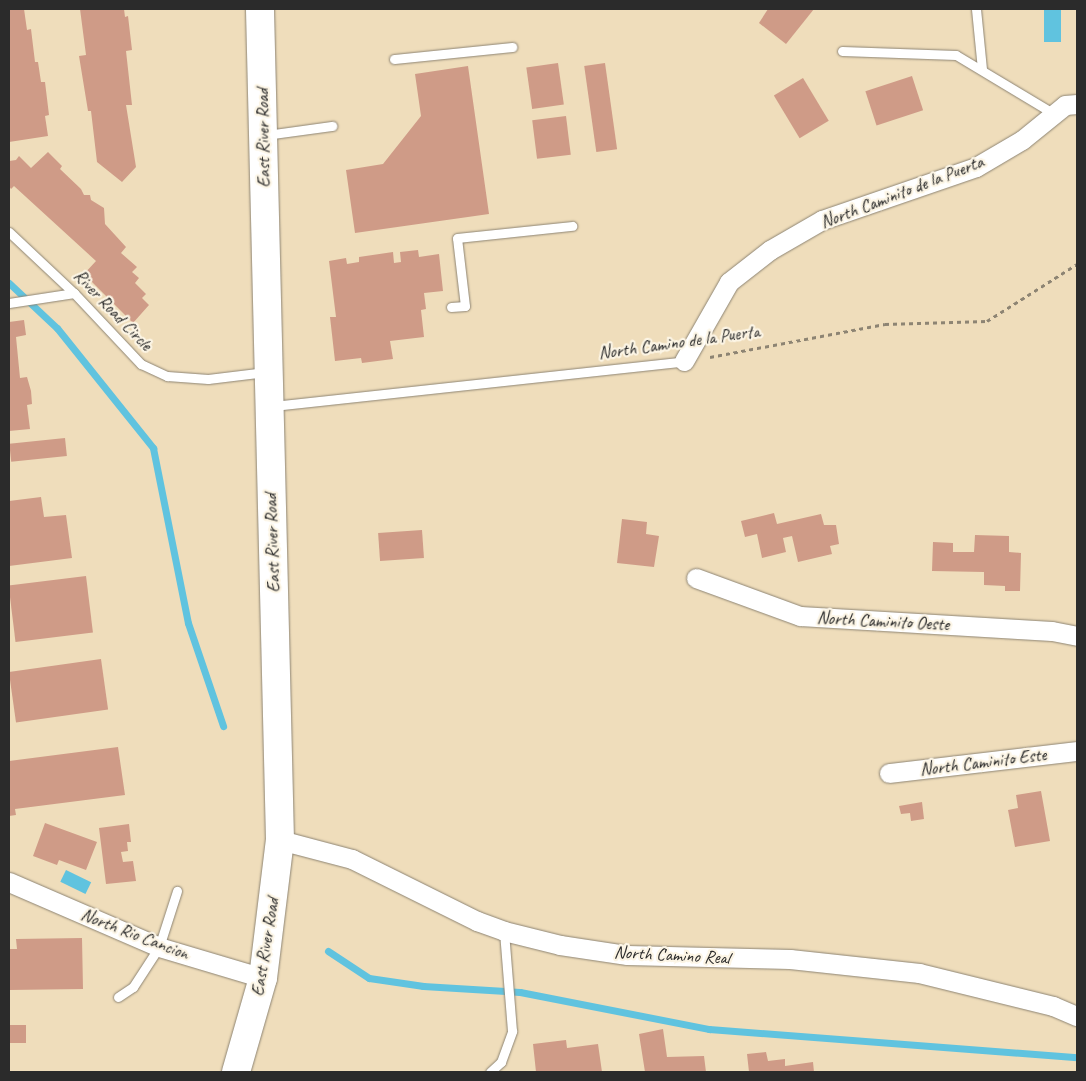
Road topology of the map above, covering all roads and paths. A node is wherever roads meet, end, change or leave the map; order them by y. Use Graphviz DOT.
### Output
graph roads {
  1 [pos="260,9"];
  2 [pos="976,9"];
  3 [pos="512,47"];
  4 [pos="842,51"];
  5 [pos="394,58"];
  6 [pos="982,69"];
  7 [pos="1077,104"];
  8 [pos="1054,114"];
  9 [pos="332,126"];
  10 [pos="263,135"];
  11 [pos="572,226"];
  12 [pos="9,232"];
  13 [pos="1077,264"];
  14 [pos="74,293"];
  15 [pos="9,304"];
  16 [pos="451,307"];
  17 [pos="684,361"];
  18 [pos="268,372"];
  19 [pos="268,407"];
  20 [pos="696,578"];
  21 [pos="1077,636"];
  22 [pos="1077,750"];
  23 [pos="889,773"];
  24 [pos="280,840"];
  25 [pos="9,882"];
  26 [pos="177,891"];
  27 [pos="504,931"];
  28 [pos="159,947"];
  29 [pos="263,978"];
  30 [pos="118,997"];
  31 [pos="1077,1016"];
  32 [pos="236,1072"];
  33 [pos="490,1072"];
  1 -- 10 [label="main road, East River Road"];
  2 -- 6 [label="lane"];
  3 -- 5 [label="lane"];
  4 -- 6 [label="lane"];
  6 -- 8 [label="lane"];
  7 -- 8 [label="street, North Caminito de la Puerta"];
  8 -- 17 [label="street, North Caminito de la Puerta"];
  9 -- 10 [label="lane"];
  10 -- 18 [label="main road, East River Road"];
  11 -- 16 [label="lane"];
  12 -- 14 [label="lane, River Road Circle"];
  13 -- 17 [label="path, North Camino de la Puerta"];
  14 -- 15 [label="lane"];
  14 -- 18 [label="lane, River Road Circle"];
  17 -- 19 [label="lane, North Camino de la Puerta"];
  18 -- 19 [label="main road, East River Road"];
  19 -- 24 [label="main road, East River Road"];
  20 -- 21 [label="street, North Caminito Oeste"];
  22 -- 23 [label="street, North Caminito Este"];
  24 -- 27 [label="street, North Camino Real"];
  24 -- 29 [label="main road, East River Road"];
  25 -- 28 [label="street, North Rio Cancion"];
  26 -- 28 [label="lane"];
  27 -- 31 [label="street, North Camino Real"];
  27 -- 33 [label="lane"];
  28 -- 29 [label="street, North Rio Cancion"];
  28 -- 30 [label="lane"];
  29 -- 32 [label="main road, East River Road"];
}
